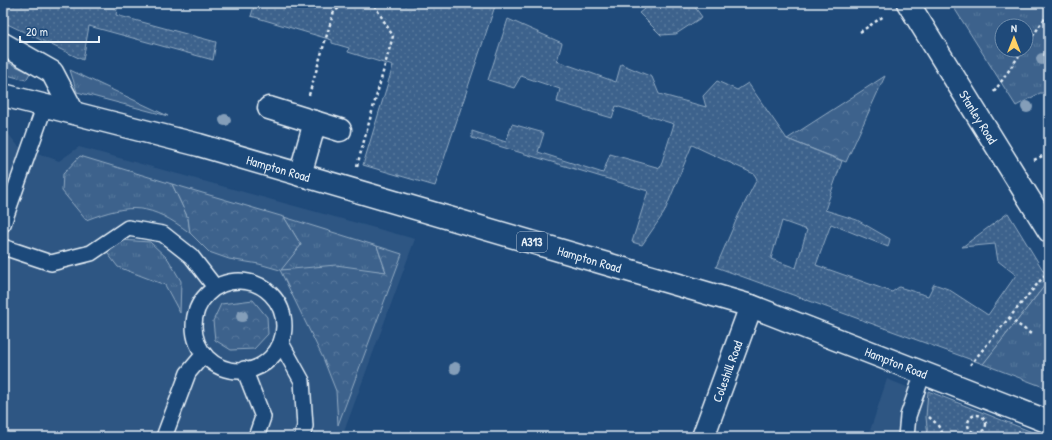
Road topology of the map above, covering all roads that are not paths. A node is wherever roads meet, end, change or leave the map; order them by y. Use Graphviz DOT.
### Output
graph roads {
  1 [pos="908,3"];
  2 [pos="3,44"];
  3 [pos="3,95"];
  4 [pos="45,105"];
  5 [pos="269,108"];
  6 [pos="73,112"];
  7 [pos="309,120"];
  8 [pos="340,130"];
  9 [pos="300,175"];
  10 [pos="3,224"];
  11 [pos="1049,231"];
  12 [pos="3,247"];
  13 [pos="215,288"];
  14 [pos="751,306"];
  15 [pos="281,343"];
  16 [pos="204,354"];
  17 [pos="244,369"];
  18 [pos="923,373"];
  19 [pos="1049,422"];
  20 [pos="164,437"];
  21 [pos="256,437"];
  22 [pos="302,437"];
  23 [pos="703,437"];
  24 [pos="906,437"];
  1 -- 11 [label="main road, Stanley Road"];
  2 -- 6 [label="main road"];
  3 -- 4 [label="main road, Hampton Road / A313"];
  4 -- 6 [label="main road, Hampton Road / A313"];
  4 -- 10 [label="lane"];
  5 -- 7 [label="main road"];
  6 -- 9 [label="main road, Hampton Road / A313"];
  7 -- 8 [label="main road"];
  7 -- 9 [label="main road"];
  9 -- 14 [label="main road, Hampton Road / A313"];
  12 -- 13 [label="lane"];
  13 -- 15 [label="lane"];
  13 -- 16 [label="lane"];
  14 -- 18 [label="main road, Hampton Road / A313"];
  14 -- 23 [label="main road, Coleshill Road"];
  15 -- 17 [label="lane"];
  15 -- 22 [label="lane"];
  16 -- 17 [label="lane"];
  16 -- 20 [label="lane"];
  17 -- 21 [label="lane"];
  18 -- 19 [label="main road, Hampton Road / A313"];
  18 -- 24 [label="lane"];
}
